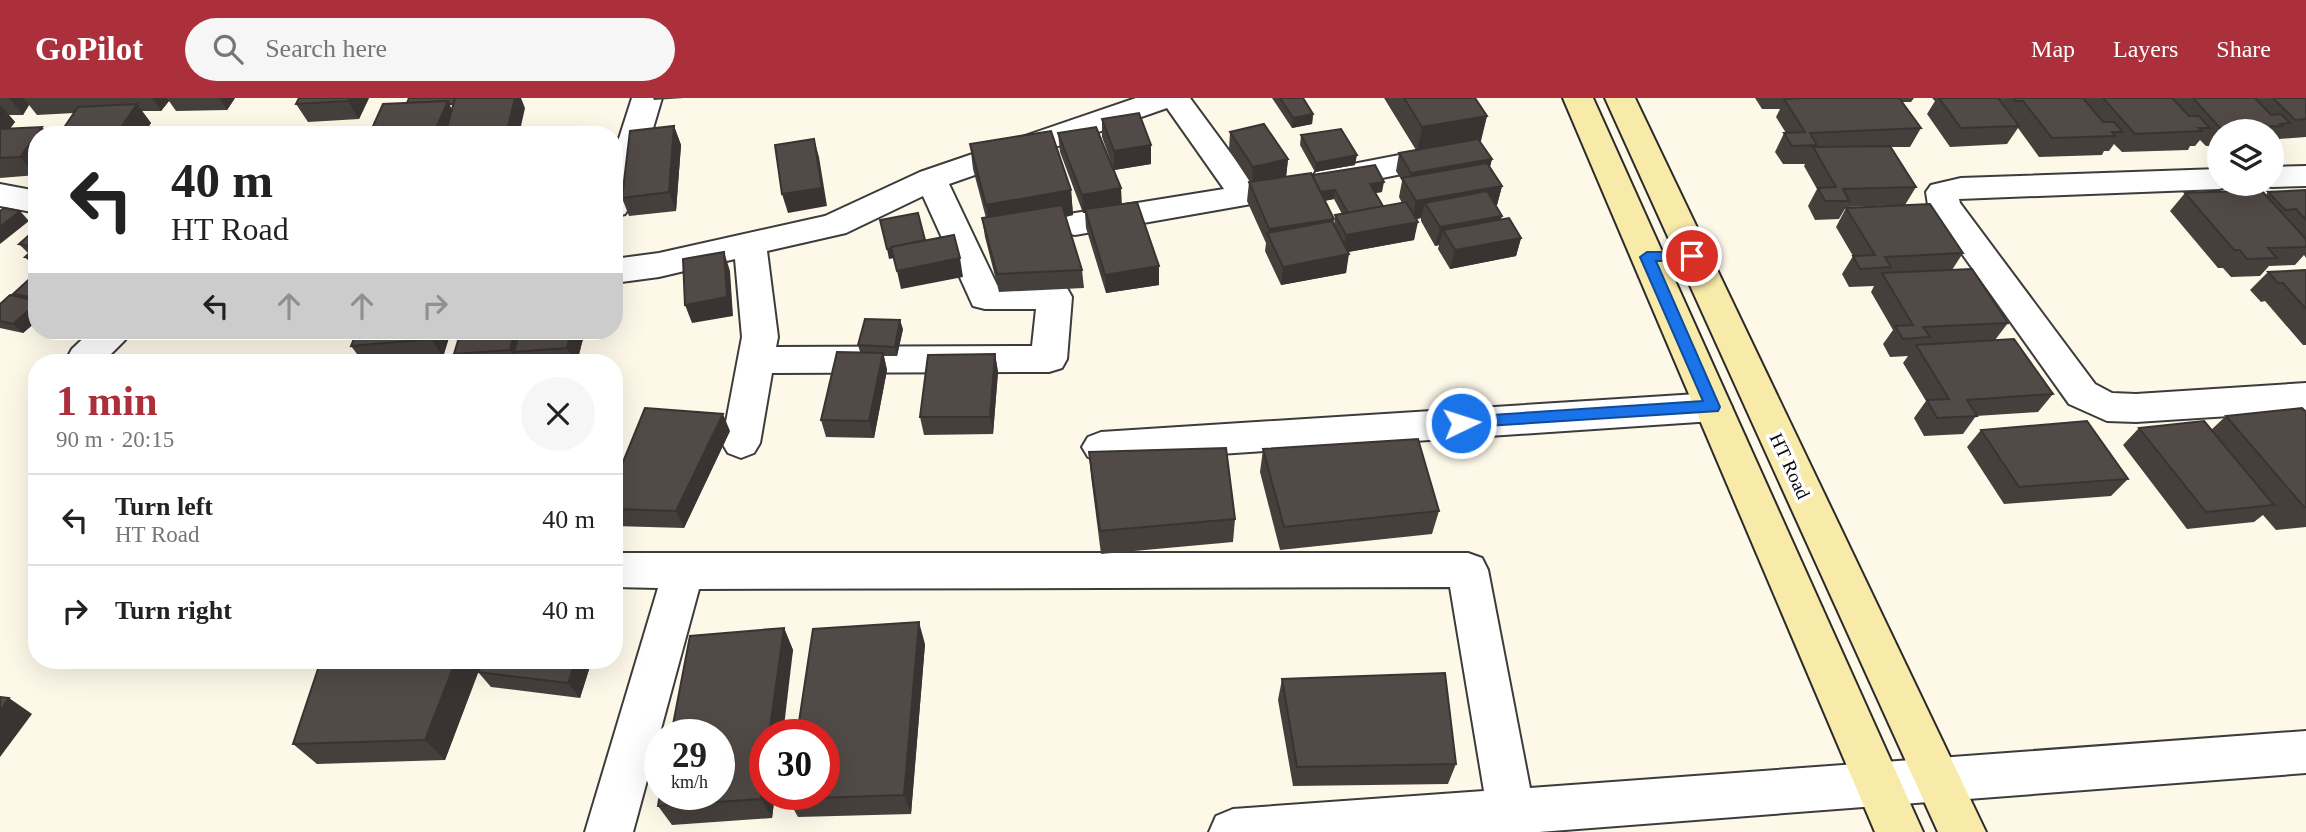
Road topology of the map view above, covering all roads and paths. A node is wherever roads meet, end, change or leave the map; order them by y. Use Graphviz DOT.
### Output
graph roads {
  1 [pos="647,98"];
  2 [pos="1165,98"];
  3 [pos="1175,98"];
  4 [pos="1578,98"];
  5 [pos="1620,98"];
  6 [pos="1480,149"];
  7 [pos="2306,176"];
  8 [pos="623,177"];
  9 [pos="2284,177"];
  10 [pos="931,179"];
  11 [pos="2207,179"];
  12 [pos="1272,190"];
  13 [pos="0,195"];
  14 [pos="28,200"];
  15 [pos="1075,224"];
  16 [pos="750,245"];
  17 [pos="1692,256"];
  18 [pos="1647,257"];
  19 [pos="623,270"];
  20 [pos="104,340"];
  21 [pos="89,354"];
  22 [pos="757,360"];
  23 [pos="2306,397"];
  24 [pos="1713,407"];
  25 [pos="741,443"];
  26 [pos="1101,447"];
  27 [pos="623,570"];
  28 [pos="682,572"];
  29 [pos="2306,752"];
  30 [pos="1937,779"];
  31 [pos="1878,784"];
  32 [pos="1513,821"];
  33 [pos="1334,829"];
  34 [pos="610,832"];
  35 [pos="1233,832"];
  36 [pos="1899,832"];
  37 [pos="1962,832"];
  1 -- 8 [label="street"];
  2 -- 10 [label="street"];
  3 -- 12 [label="street"];
  4 -- 18 [label="street"];
  5 -- 17 [label="street, HT Road"];
  6 -- 12 [label="street"];
  7 -- 9 [label="street"];
  10 -- 16 [label="street"];
  10 -- 22 [label="street"];
  11 -- 23 [label="street"];
  12 -- 15 [label="street"];
  13 -- 14 [label="street"];
  16 -- 19 [label="street"];
  16 -- 22 [label="street"];
  17 -- 18 [label="street"];
  17 -- 30 [label="street, HT Road"];
  18 -- 24 [label="street"];
  20 -- 21 [label="street"];
  22 -- 25 [label="street"];
  24 -- 26 [label="street"];
  24 -- 31 [label="street"];
  27 -- 28 [label="street"];
  28 -- 32 [label="street"];
  28 -- 34 [label="street"];
  29 -- 30 [label="street"];
  30 -- 31 [label="street"];
  30 -- 37 [label="street, HT Road"];
  31 -- 32 [label="street"];
  31 -- 36 [label="street"];
  32 -- 33 [label="street"];
  33 -- 35 [label="street"];
}
